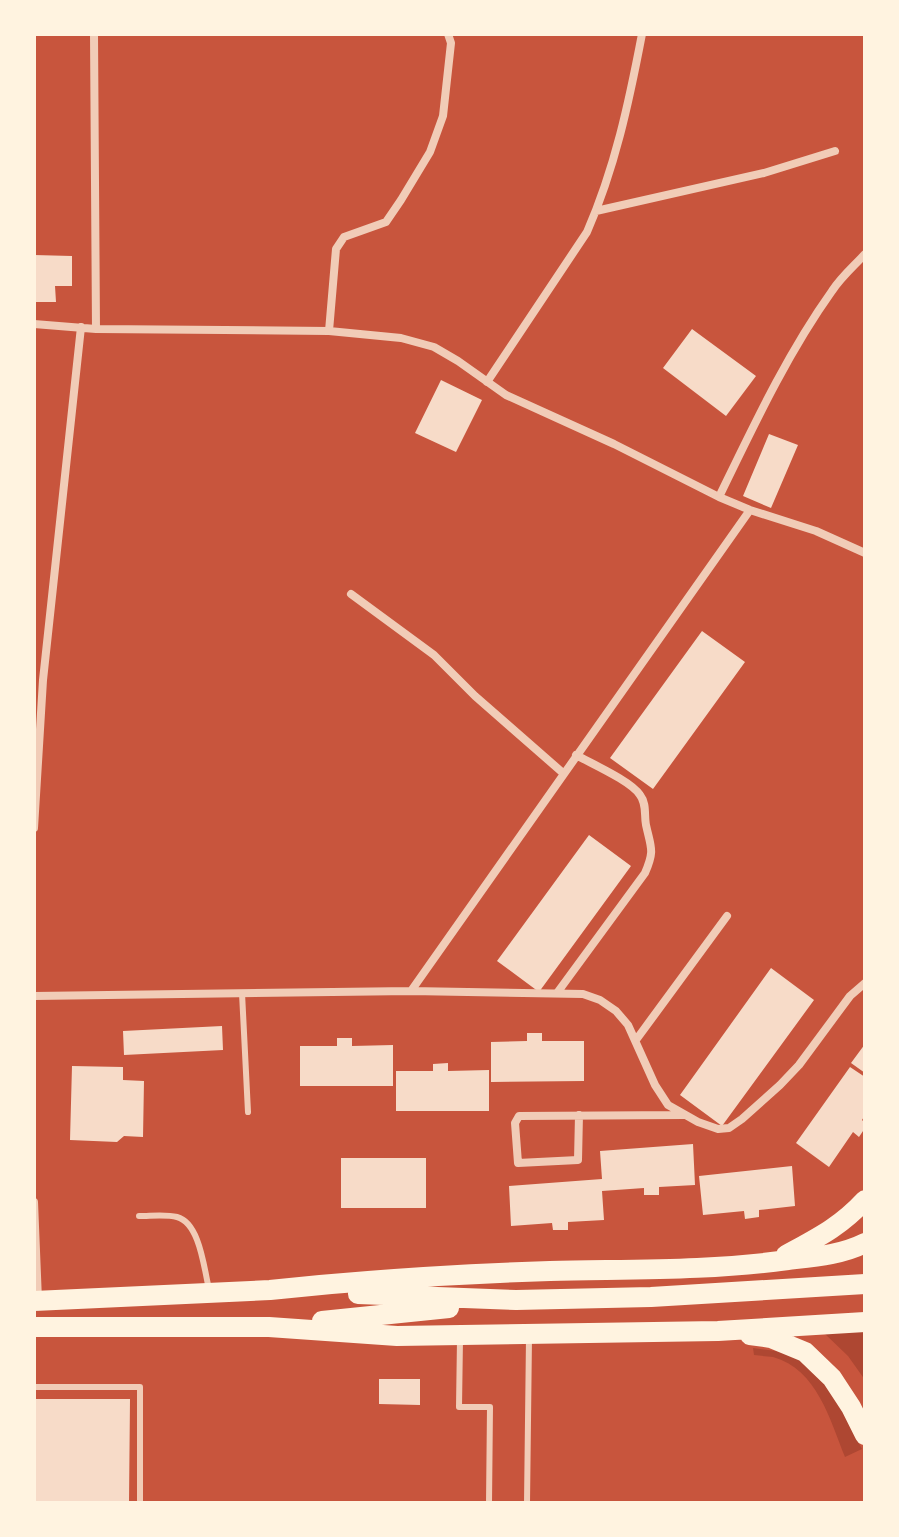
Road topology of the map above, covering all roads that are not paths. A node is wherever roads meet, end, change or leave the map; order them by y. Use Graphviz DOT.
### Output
graph roads {
  1 [pos="94,34"];
  2 [pos="448,34"];
  3 [pos="642,34"];
  4 [pos="835,151"];
  5 [pos="596,211"];
  6 [pos="865,254"];
  7 [pos="34,324"];
  8 [pos="81,327"];
  9 [pos="96,329"];
  10 [pos="329,331"];
  11 [pos="487,382"];
  12 [pos="719,497"];
  13 [pos="750,510"];
  14 [pos="865,553"];
  15 [pos="351,594"];
  16 [pos="38,680"];
  17 [pos="576,755"];
  18 [pos="563,773"];
  19 [pos="34,828"];
  20 [pos="727,916"];
  21 [pos="865,983"];
  22 [pos="411,991"];
  23 [pos="242,993"];
  24 [pos="557,993"];
  25 [pos="34,996"];
  26 [pos="636,1040"];
  27 [pos="248,1112"];
  28 [pos="579,1115"];
  29 [pos="684,1115"];
  30 [pos="865,1200"];
  31 [pos="34,1202"];
  32 [pos="34,1211"];
  33 [pos="139,1216"];
  34 [pos="865,1243"];
  35 [pos="771,1262"];
  36 [pos="865,1284"];
  37 [pos="270,1290"];
  38 [pos="210,1293"];
  39 [pos="516,1300"];
  40 [pos="36,1301"];
  41 [pos="865,1322"];
  42 [pos="34,1327"];
  43 [pos="269,1327"];
  44 [pos="718,1331"];
  45 [pos="529,1334"];
  46 [pos="460,1335"];
  47 [pos="34,1387"];
  48 [pos="865,1435"];
  49 [pos="140,1503"];
  50 [pos="489,1503"];
  51 [pos="527,1503"];
  1 -- 9 [label="street"];
  2 -- 10 [label="street"];
  3 -- 5 [label="street"];
  4 -- 5 [label="street"];
  5 -- 11 [label="street"];
  6 -- 12 [label="street"];
  7 -- 8 [label="street"];
  8 -- 9 [label="street"];
  8 -- 16 [label="street"];
  9 -- 10 [label="street"];
  10 -- 11 [label="street"];
  11 -- 12 [label="street"];
  12 -- 13 [label="street"];
  13 -- 14 [label="street"];
  13 -- 17 [label="street"];
  15 -- 18 [label="street"];
  16 -- 19 [label="street"];
  17 -- 18 [label="street"];
  17 -- 24 [label="street"];
  18 -- 22 [label="street"];
  20 -- 26 [label="street"];
  21 -- 29 [label="street"];
  22 -- 23 [label="street"];
  22 -- 24 [label="street"];
  23 -- 25 [label="street"];
  23 -- 27 [label="lane"];
  24 -- 26 [label="street"];
  26 -- 29 [label="street"];
  28 -- 28 [label="street"];
  28 -- 29 [label="street"];
  30 -- 35 [label="main road"];
  31 -- 32 [label="street"];
  32 -- 40 [label="street"];
  33 -- 38 [label="lane"];
  34 -- 35 [label="main road"];
  35 -- 37 [label="main road"];
  36 -- 39 [label="main road"];
  37 -- 38 [label="main road"];
  37 -- 39 [label="main road"];
  38 -- 40 [label="main road"];
  39 -- 43 [label="main road"];
  41 -- 44 [label="main road"];
  42 -- 43 [label="main road"];
  43 -- 46 [label="main road"];
  44 -- 45 [label="main road"];
  44 -- 48 [label="main road"];
  45 -- 46 [label="main road"];
  45 -- 51 [label="lane"];
  46 -- 50 [label="lane"];
  47 -- 49 [label="lane"];
}
